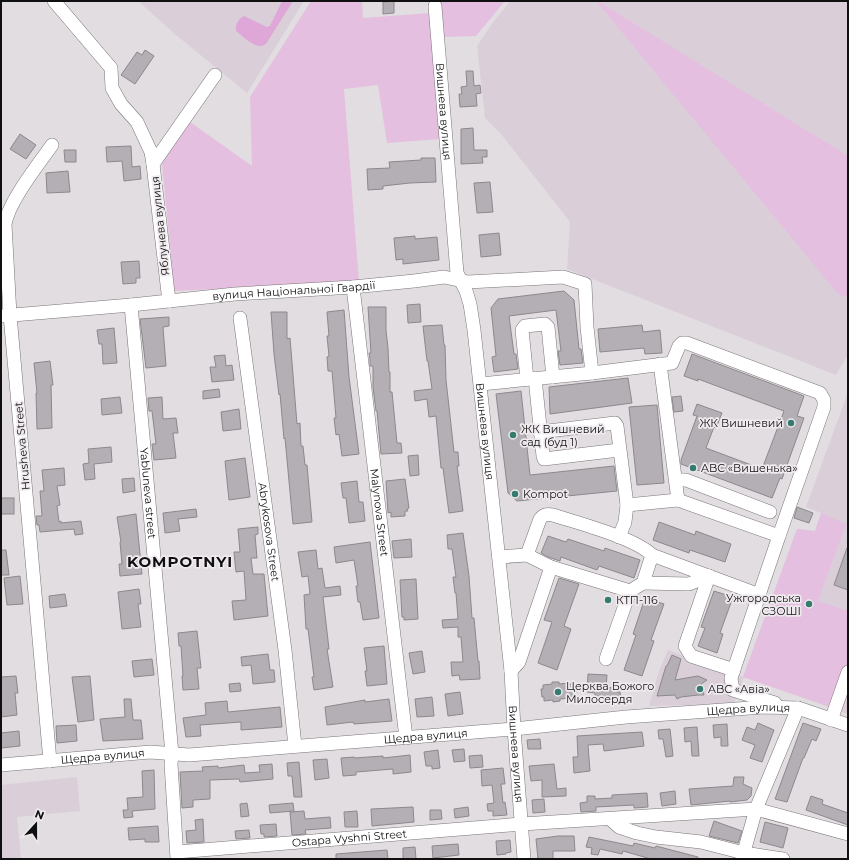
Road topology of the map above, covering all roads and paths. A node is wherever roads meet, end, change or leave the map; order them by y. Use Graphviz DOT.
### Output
graph roads {
  1 [pos="54,1"];
  2 [pos="435,6"];
  3 [pos="215,75"];
  4 [pos="52,145"];
  5 [pos="153,164"];
  6 [pos="460,281"];
  7 [pos="353,287"];
  8 [pos="170,301"];
  9 [pos="131,305"];
  10 [pos="6,315"];
  11 [pos="240,318"];
  12 [pos="660,364"];
  13 [pos="592,373"];
  14 [pos="553,377"];
  15 [pos="531,379"];
  16 [pos="481,384"];
  17 [pos="540,432"];
  18 [pos="619,450"];
  19 [pos="676,480"];
  20 [pos="678,500"];
  21 [pos="627,505"];
  22 [pos="770,512"];
  23 [pos="779,536"];
  24 [pos="619,537"];
  25 [pos="527,555"];
  26 [pos="652,555"];
  27 [pos="499,557"];
  28 [pos="551,567"];
  29 [pos="709,576"];
  30 [pos="643,583"];
  31 [pos="630,591"];
  32 [pos="760,595"];
  33 [pos="606,659"];
  34 [pos="734,670"];
  35 [pos="511,671"];
  36 [pos="848,672"];
  37 [pos="733,690"];
  38 [pos="780,707"];
  39 [pos="798,708"];
  40 [pos="727,709"];
  41 [pos="831,720"];
  42 [pos="848,725"];
  43 [pos="514,729"];
  44 [pos="406,738"];
  45 [pos="295,746"];
  46 [pos="172,754"];
  47 [pos="50,761"];
  48 [pos="1,765"];
  49 [pos="756,809"];
  50 [pos="610,819"];
  51 [pos="522,824"];
  52 [pos="848,834"];
  53 [pos="177,856"];
  54 [pos="743,856"];
  55 [pos="524,859"];
  56 [pos="783,859"];
  1 -- 5 [label="street"];
  2 -- 6 [label="street, Вишнева вулиця"];
  3 -- 5 [label="street, Яблунева вулиця"];
  4 -- 10 [label="street, Hrusheva Street"];
  5 -- 8 [label="street, Яблунева вулиця"];
  6 -- 7 [label="street, вулиця Національної Гвардії"];
  6 -- 13 [label="street, вулиця Національної Гвардії"];
  6 -- 16 [label="street, Вишнева вулиця"];
  7 -- 8 [label="street, вулиця Національної Гвардії"];
  7 -- 44 [label="street, Malynova Street"];
  8 -- 9 [label="street, вулиця Національної Гвардії"];
  9 -- 10 [label="street, вулиця Національної Гвардії"];
  9 -- 46 [label="street, Yabluneva street"];
  10 -- 47 [label="street, Hrusheva Street"];
  11 -- 45 [label="street, Abrykosova Street"];
  12 -- 13 [label="street"];
  12 -- 19 [label="street"];
  12 -- 23 [label="street"];
  13 -- 14 [label="street"];
  14 -- 15 [label="street"];
  14 -- 15 [label="street"];
  15 -- 16 [label="street"];
  15 -- 17 [label="street"];
  16 -- 27 [label="street, Вишнева вулиця"];
  17 -- 18 [label="street"];
  17 -- 18 [label="street"];
  18 -- 21 [label="street"];
  19 -- 20 [label="street"];
  19 -- 22 [label="street"];
  20 -- 21 [label="street"];
  20 -- 23 [label="street"];
  21 -- 24 [label="street"];
  23 -- 32 [label="street"];
  24 -- 25 [label="street"];
  24 -- 26 [label="street"];
  25 -- 27 [label="street"];
  25 -- 28 [label="street"];
  26 -- 29 [label="street"];
  26 -- 30 [label="street"];
  27 -- 35 [label="street, Вишнева вулиця"];
  28 -- 31 [label="street"];
  28 -- 35 [label="street"];
  29 -- 30 [label="street"];
  29 -- 32 [label="street"];
  29 -- 34 [label="street"];
  30 -- 31 [label="street"];
  31 -- 33 [label="street"];
  32 -- 34 [label="street"];
  34 -- 37 [label="street"];
  35 -- 43 [label="street, Вишнева вулиця"];
  36 -- 41 [label="street"];
  37 -- 38 [label="street"];
  37 -- 40 [label="street"];
  38 -- 39 [label="street, Щедра вулиця"];
  38 -- 40 [label="street, Щедра вулиця"];
  39 -- 41 [label="street, Щедра вулиця"];
  39 -- 49 [label="street"];
  40 -- 43 [label="street, Щедра вулиця"];
  41 -- 42 [label="street, Щедра вулиця"];
  43 -- 44 [label="street, Щедра вулиця"];
  43 -- 51 [label="street, Вишнева вулиця"];
  44 -- 45 [label="street, Щедра вулиця"];
  45 -- 46 [label="street, Щедра вулиця"];
  46 -- 47 [label="street, Щедра вулиця"];
  46 -- 53 [label="street, Yabluneva street"];
  47 -- 48 [label="street, Щедра вулиця"];
  49 -- 50 [label="street, Ostapa Vyshni Street"];
  49 -- 52 [label="street, Ostapa Vyshni Street"];
  49 -- 54 [label="street"];
  50 -- 51 [label="street, Ostapa Vyshni Street"];
  50 -- 54 [label="street"];
  51 -- 53 [label="street, Ostapa Vyshni Street"];
  51 -- 55 [label="street, Вишнева вулиця"];
  54 -- 56 [label="street"];
}
